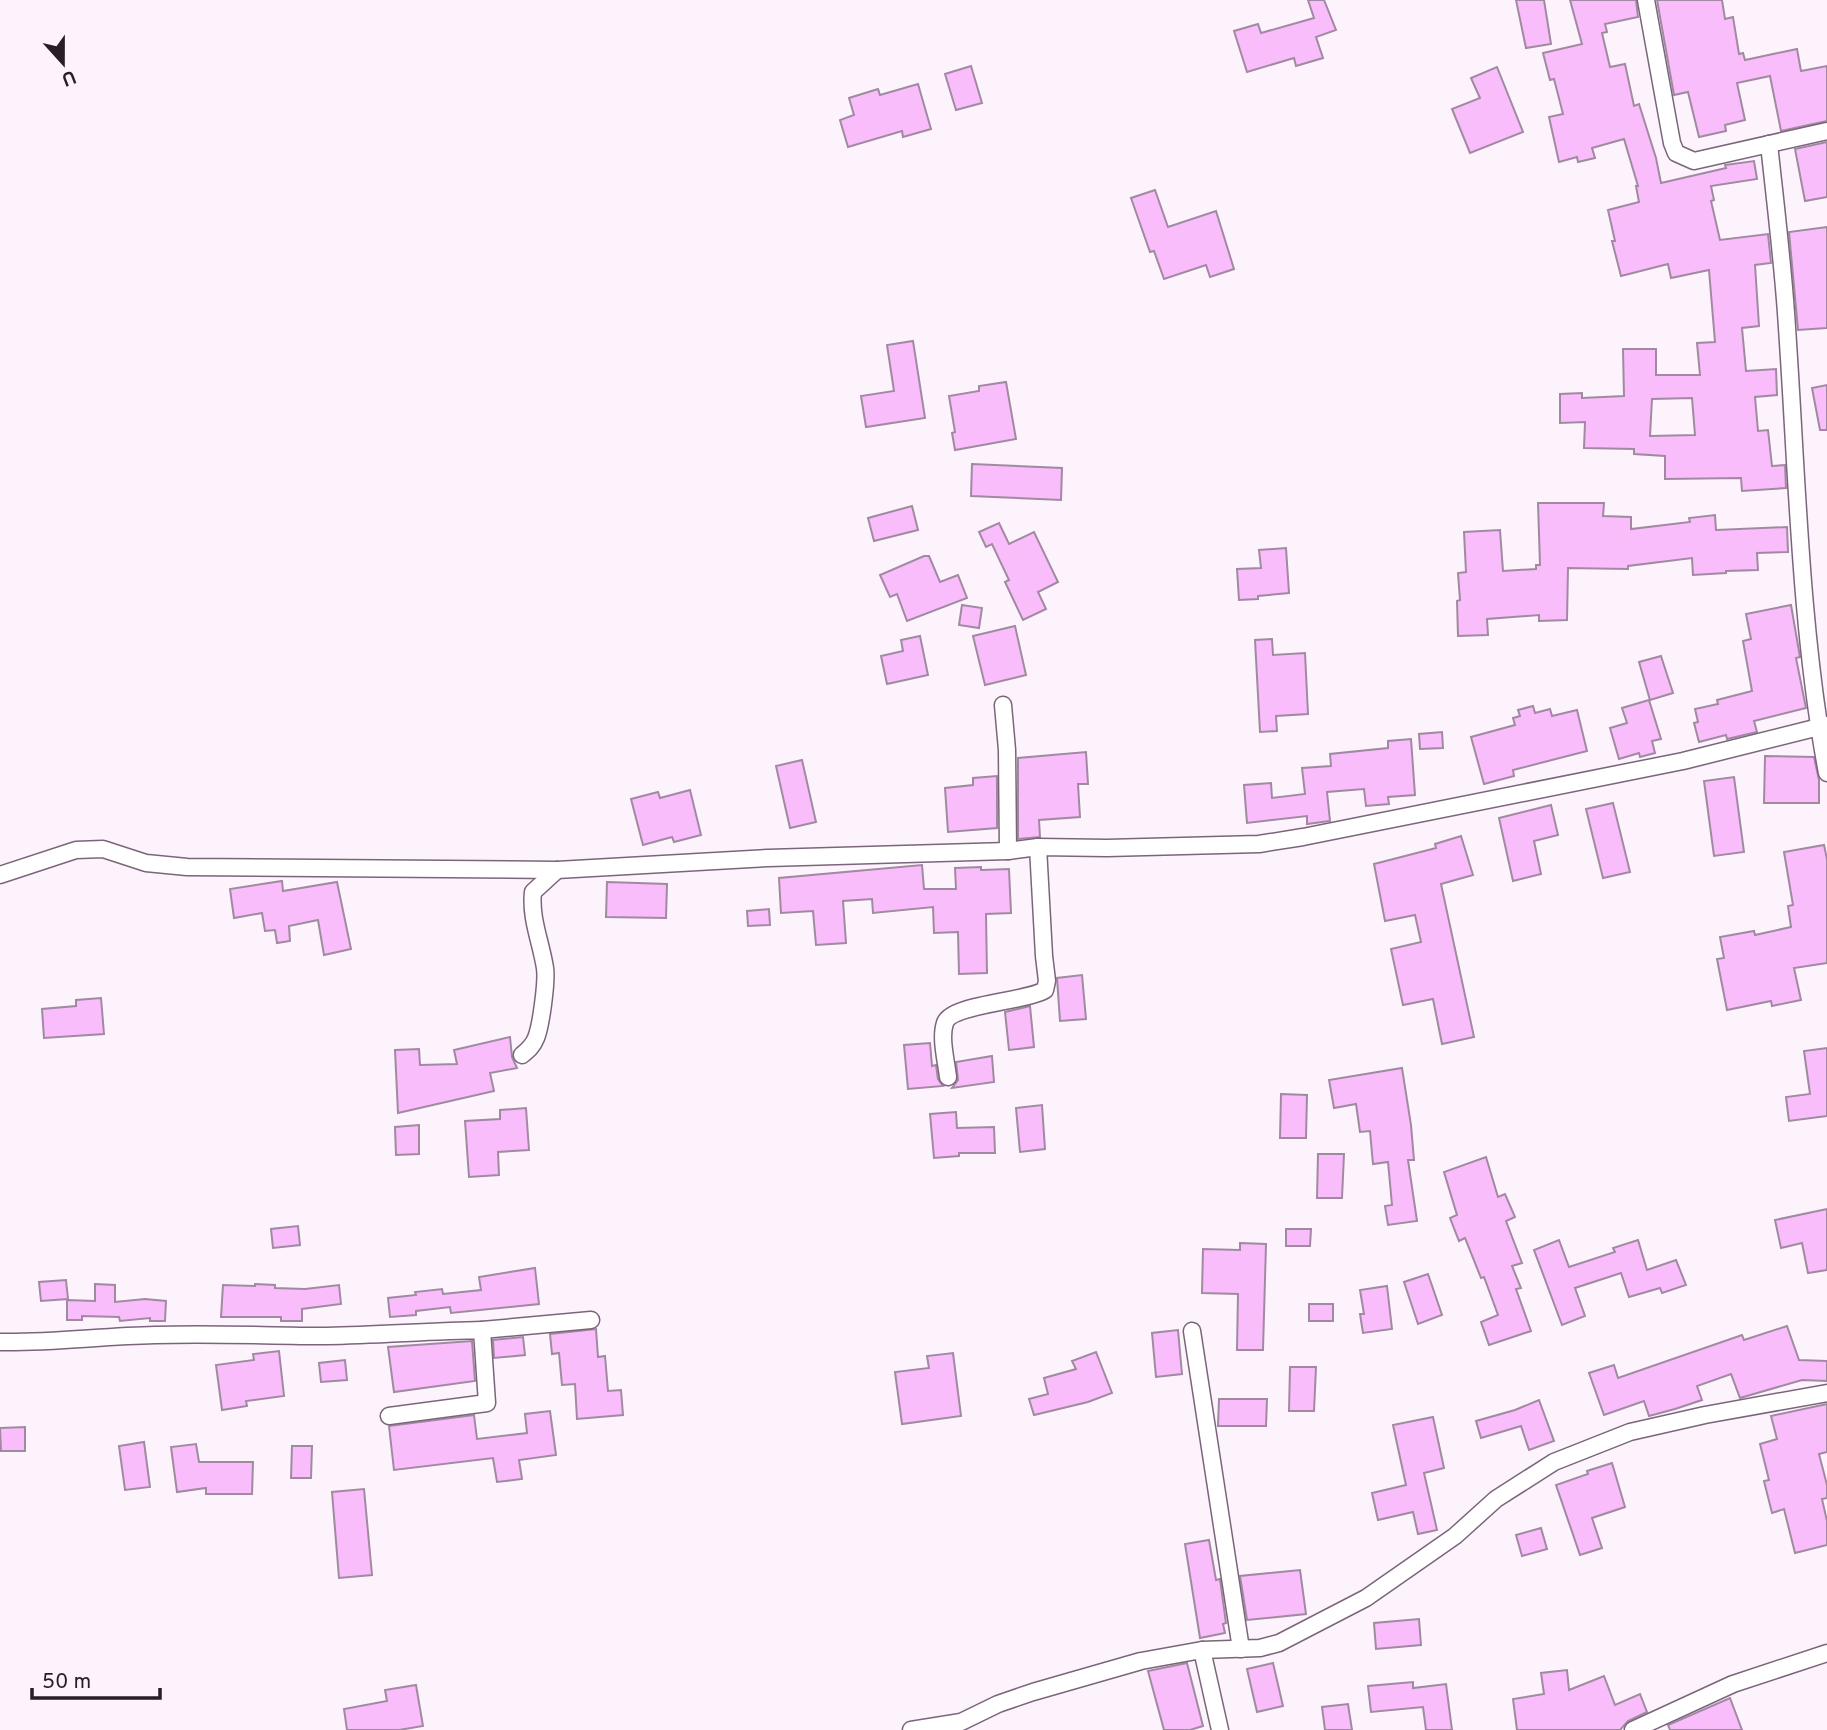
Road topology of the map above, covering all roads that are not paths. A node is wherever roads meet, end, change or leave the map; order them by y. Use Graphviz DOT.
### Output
graph roads {
  1 [pos="1646,0"];
  2 [pos="1827,131"];
  3 [pos="1769,144"];
  4 [pos="1003,705"];
  5 [pos="1823,726"];
  6 [pos="1827,773"];
  7 [pos="1038,847"];
  8 [pos="1008,851"];
  9 [pos="557,870"];
  10 [pos="0,875"];
  11 [pos="522,1055"];
  12 [pos="948,1077"];
  13 [pos="591,1320"];
  14 [pos="482,1330"];
  15 [pos="1192,1331"];
  16 [pos="0,1342"];
  17 [pos="1827,1392"];
  18 [pos="389,1416"];
  19 [pos="1241,1649"];
  20 [pos="1202,1650"];
  21 [pos="1827,1653"];
  22 [pos="911,1730"];
  23 [pos="1220,1730"];
  24 [pos="1633,1730"];
  1 -- 3 [label="street"];
  2 -- 3 [label="street"];
  3 -- 5 [label="street"];
  4 -- 8 [label="street"];
  5 -- 6 [label="street"];
  5 -- 7 [label="street"];
  7 -- 8 [label="street"];
  7 -- 12 [label="street"];
  8 -- 9 [label="street"];
  9 -- 10 [label="street"];
  9 -- 11 [label="street"];
  13 -- 14 [label="street"];
  14 -- 16 [label="street"];
  14 -- 18 [label="street"];
  15 -- 19 [label="street"];
  17 -- 19 [label="street"];
  19 -- 20 [label="street"];
  20 -- 22 [label="street"];
  20 -- 23 [label="street"];
  21 -- 24 [label="street"];
}
